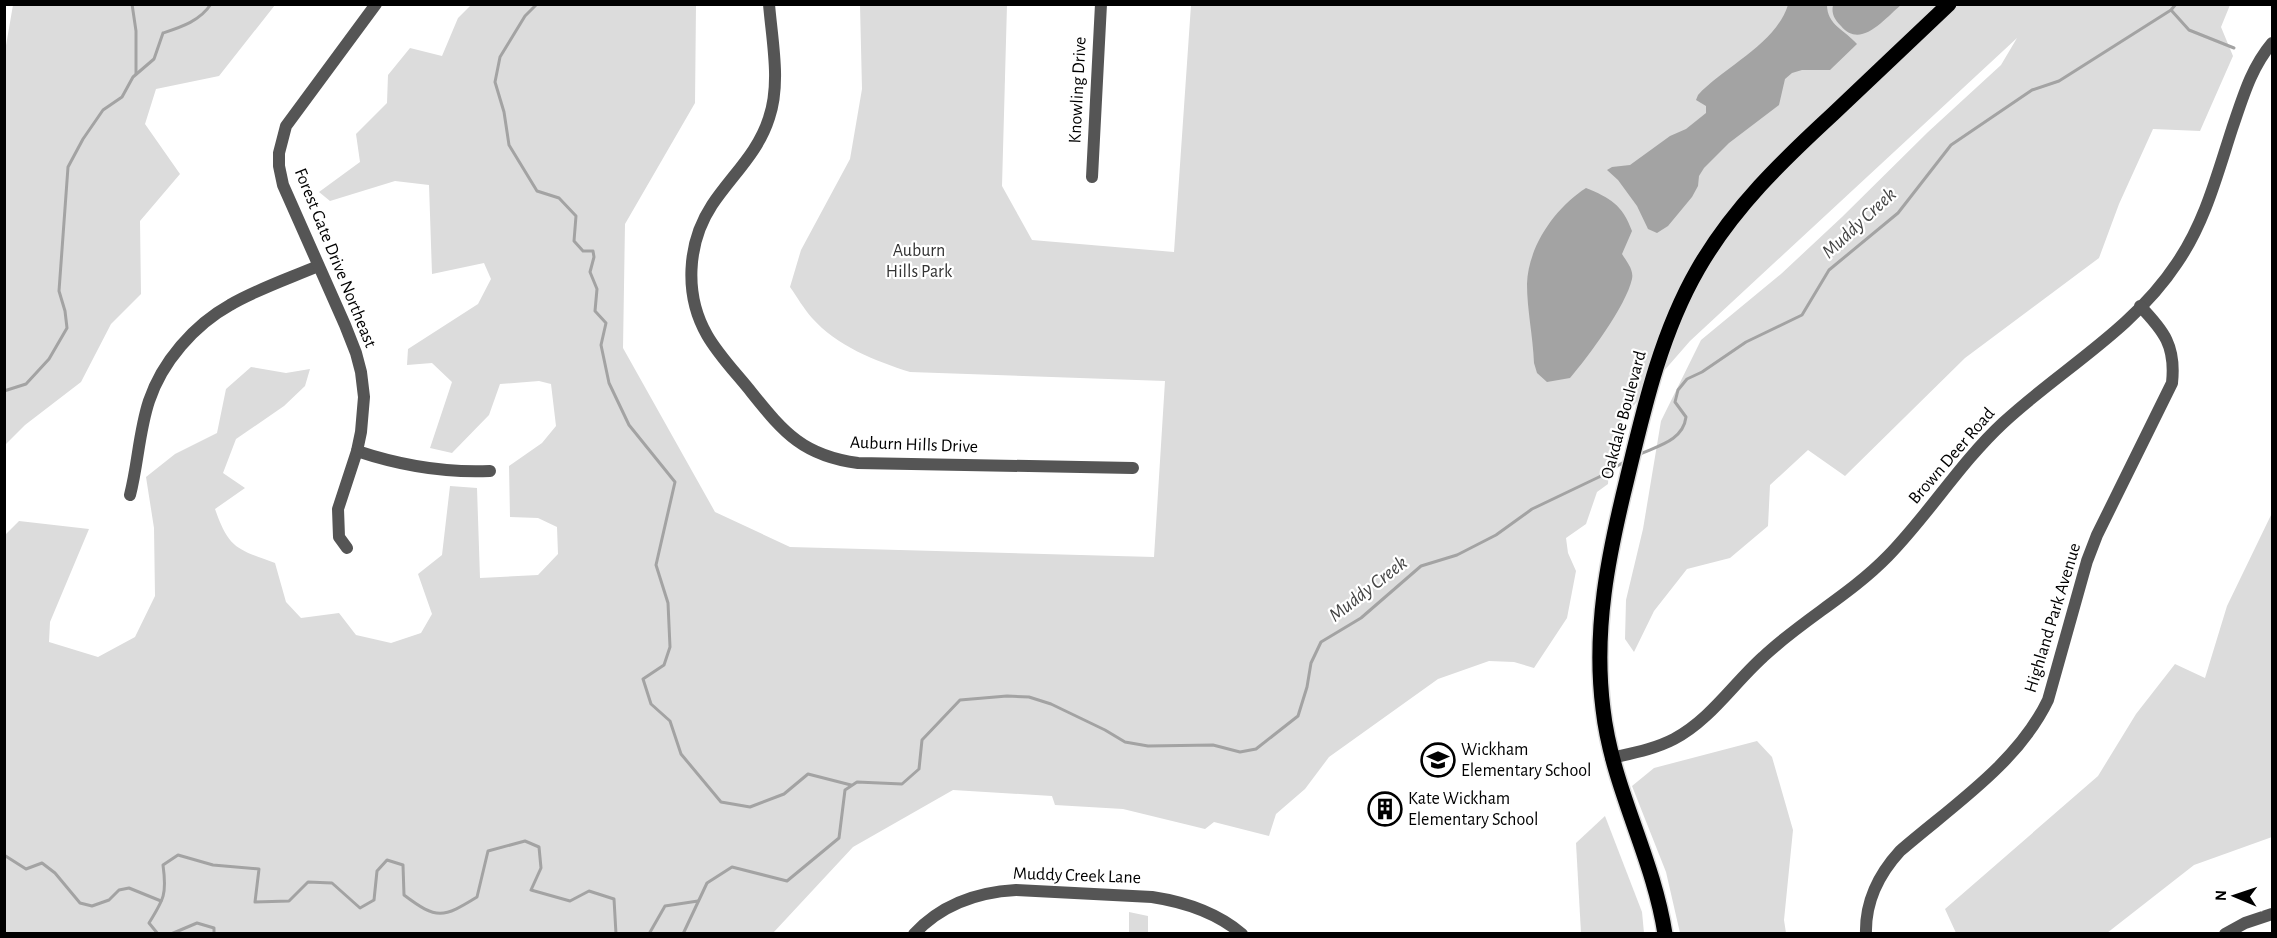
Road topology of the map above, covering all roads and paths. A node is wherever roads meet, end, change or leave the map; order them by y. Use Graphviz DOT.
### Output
graph roads {
  1 [pos="376,4"];
  2 [pos="769,4"];
  3 [pos="1101,4"];
  4 [pos="1949,4"];
  5 [pos="2272,43"];
  6 [pos="1092,177"];
  7 [pos="318,266"];
  8 [pos="2140,306"];
  9 [pos="357,451"];
  10 [pos="1133,468"];
  11 [pos="490,471"];
  12 [pos="130,495"];
  13 [pos="347,548"];
  14 [pos="1611,758"];
  15 [pos="2272,914"];
  16 [pos="914,933"];
  17 [pos="1242,933"];
  18 [pos="1665,933"];
  19 [pos="1866,933"];
  20 [pos="2225,933"];
  1 -- 7 [label="street, Forest Gate Drive Northeast"];
  2 -- 10 [label="street, Auburn Hills Drive"];
  3 -- 6 [label="street, Knowling Drive"];
  4 -- 14 [label="main road, Oakdale Boulevard"];
  5 -- 8 [label="street, Brown Deer Road"];
  7 -- 9 [label="street, Forest Gate Drive Northeast"];
  7 -- 12 [label="street"];
  8 -- 14 [label="street, Brown Deer Road"];
  8 -- 19 [label="street, Highland Park Avenue"];
  9 -- 11 [label="street"];
  9 -- 13 [label="street, Forest Gate Drive Northeast"];
  14 -- 18 [label="main road, Oakdale Boulevard"];
  15 -- 20 [label="street"];
  16 -- 17 [label="street, Muddy Creek Lane"];
}
